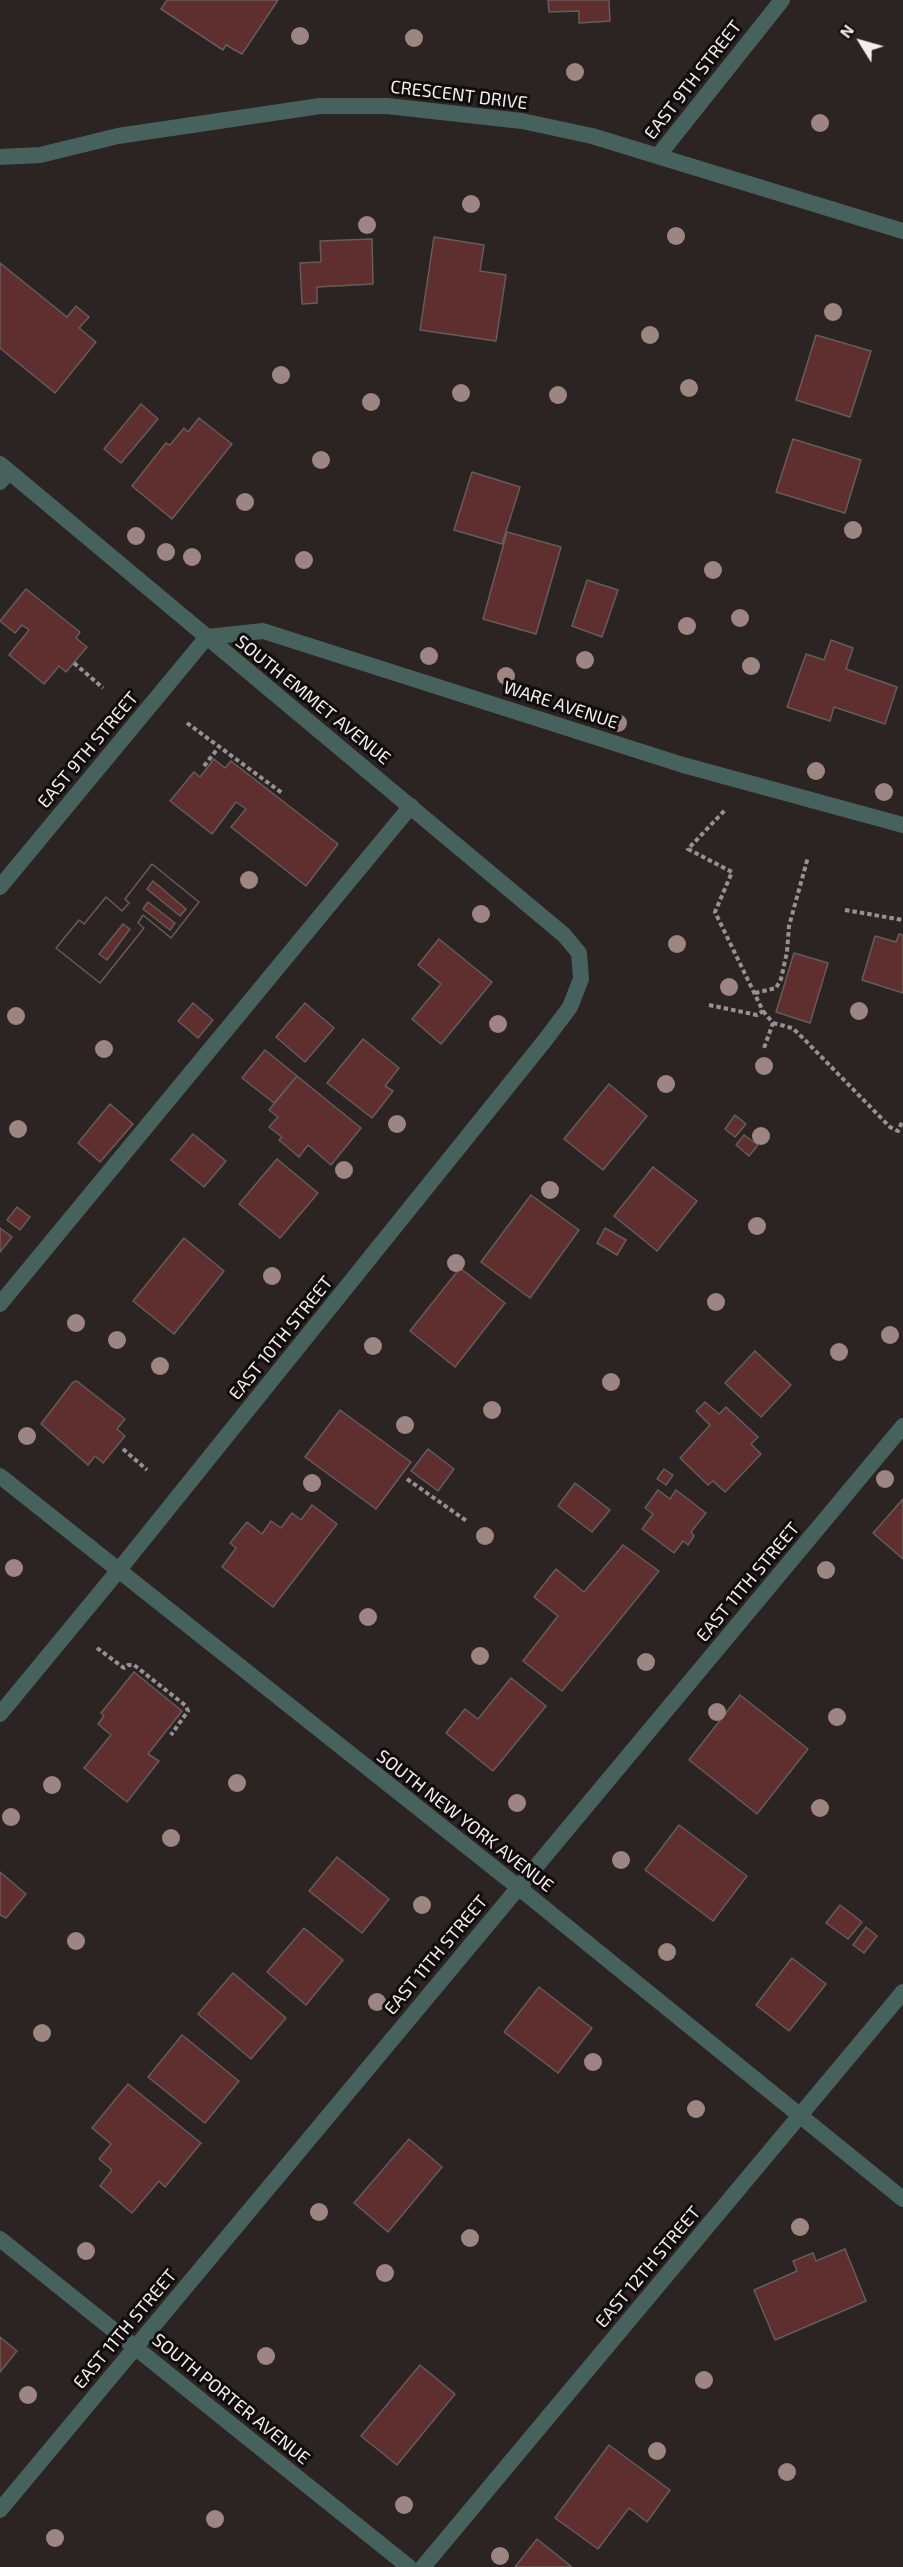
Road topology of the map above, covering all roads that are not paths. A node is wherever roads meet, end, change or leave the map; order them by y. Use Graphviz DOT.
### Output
graph roads {
  1 [pos="782,0"];
  2 [pos="658,156"];
  3 [pos="0,158"];
  4 [pos="903,231"];
  5 [pos="3,473"];
  6 [pos="207,637"];
  7 [pos="411,806"];
  8 [pos="903,825"];
  9 [pos="0,887"];
  10 [pos="582,979"];
  11 [pos="0,1304"];
  12 [pos="903,1426"];
  13 [pos="0,1476"];
  14 [pos="118,1571"];
  15 [pos="0,1714"];
  16 [pos="518,1887"];
  17 [pos="903,1992"];
  18 [pos="800,2117"];
  19 [pos="903,2199"];
  20 [pos="0,2238"];
  21 [pos="135,2348"];
  22 [pos="0,2510"];
  23 [pos="410,2567"];
  24 [pos="423,2567"];
  1 -- 2 [label="street, EAST 9TH STREET"];
  2 -- 3 [label="street, CRESCENT DRIVE"];
  2 -- 4 [label="street, CRESCENT DRIVE"];
  5 -- 6 [label="street, SOUTH EMMET AVENUE"];
  6 -- 7 [label="street, SOUTH EMMET AVENUE"];
  6 -- 8 [label="street, WARE AVENUE"];
  6 -- 9 [label="street, EAST 9TH STREET"];
  7 -- 10 [label="street, SOUTH EMMET AVENUE"];
  7 -- 11 [label="street"];
  10 -- 14 [label="street, EAST 10TH STREET"];
  12 -- 16 [label="street, EAST 11TH STREET"];
  13 -- 14 [label="street, SOUTH NEW YORK AVENUE"];
  14 -- 15 [label="street, EAST 10TH STREET"];
  14 -- 16 [label="street, SOUTH NEW YORK AVENUE"];
  16 -- 18 [label="street, SOUTH NEW YORK AVENUE"];
  16 -- 21 [label="street, EAST 11TH STREET"];
  17 -- 18 [label="street, EAST 12TH STREET"];
  18 -- 19 [label="street, SOUTH NEW YORK AVENUE"];
  18 -- 24 [label="street, EAST 12TH STREET"];
  20 -- 21 [label="street, SOUTH PORTER AVENUE"];
  21 -- 22 [label="street, EAST 11TH STREET"];
  21 -- 23 [label="street, SOUTH PORTER AVENUE"];
}
